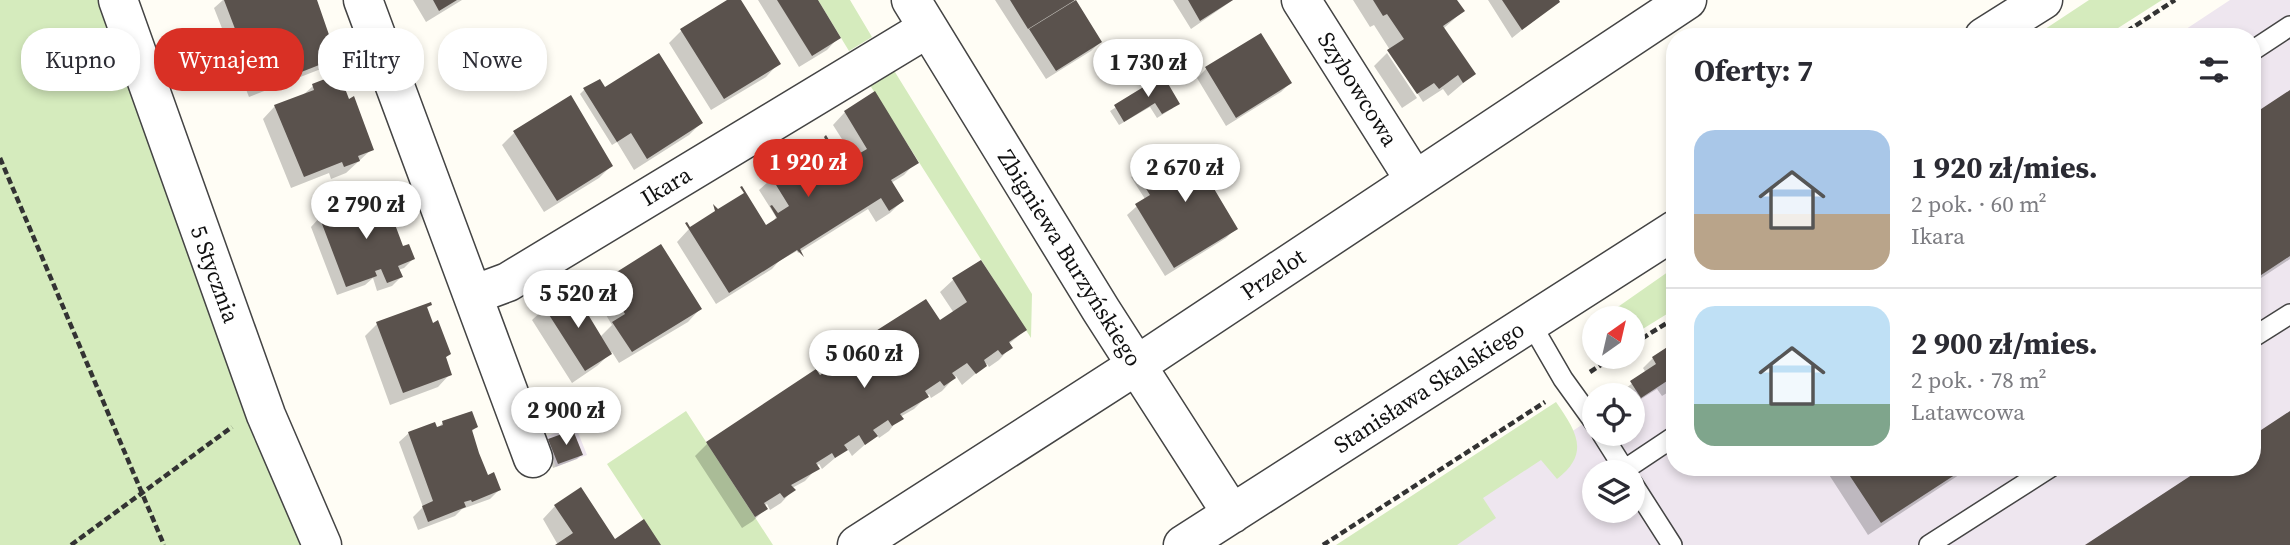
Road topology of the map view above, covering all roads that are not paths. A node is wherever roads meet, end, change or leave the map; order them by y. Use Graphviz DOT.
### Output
graph roads {
  1 [pos="118,0"];
  2 [pos="363,0"];
  3 [pos="1301,0"];
  4 [pos="1687,0"];
  5 [pos="2043,0"];
  6 [pos="920,14"];
  7 [pos="2290,26"];
  8 [pos="1998,28"];
  9 [pos="2261,45"];
  10 [pos="1414,179"];
  11 [pos="1666,236"];
  12 [pos="473,295"];
  13 [pos="2290,314"];
  14 [pos="1530,322"];
  15 [pos="2261,332"];
  16 [pos="1137,365"];
  17 [pos="1582,405"];
  18 [pos="1666,443"];
  19 [pos="533,458"];
  20 [pos="1645,460"];
  21 [pos="2037,476"];
  22 [pos="1645,503"];
  23 [pos="1232,514"];
  24 [pos="322,545"];
  25 [pos="858,545"];
  26 [pos="1183,545"];
  27 [pos="1672,545"];
  28 [pos="1929,545"];
  1 -- 24 [label="street, 5 Stycznia"];
  2 -- 12 [label="street"];
  3 -- 10 [label="street, Szybowcowa"];
  4 -- 10 [label="street, Przelot"];
  5 -- 8 [label="street"];
  6 -- 12 [label="street, Ikara"];
  6 -- 16 [label="street, Zbigniewa Burzyńskiego"];
  7 -- 9 [label="lane"];
  10 -- 16 [label="street, Przelot"];
  11 -- 14 [label="street, Stanisława Skalskiego"];
  12 -- 19 [label="street"];
  13 -- 15 [label="lane"];
  14 -- 17 [label="lane"];
  14 -- 23 [label="street, Stanisława Skalskiego"];
  16 -- 23 [label="street, Zbigniewa Burzyńskiego"];
  16 -- 25 [label="street, Przelot"];
  18 -- 20 [label="lane"];
  21 -- 28 [label="lane"];
  22 -- 27 [label="lane"];
  23 -- 26 [label="street, Stanisława Skalskiego"];
}
